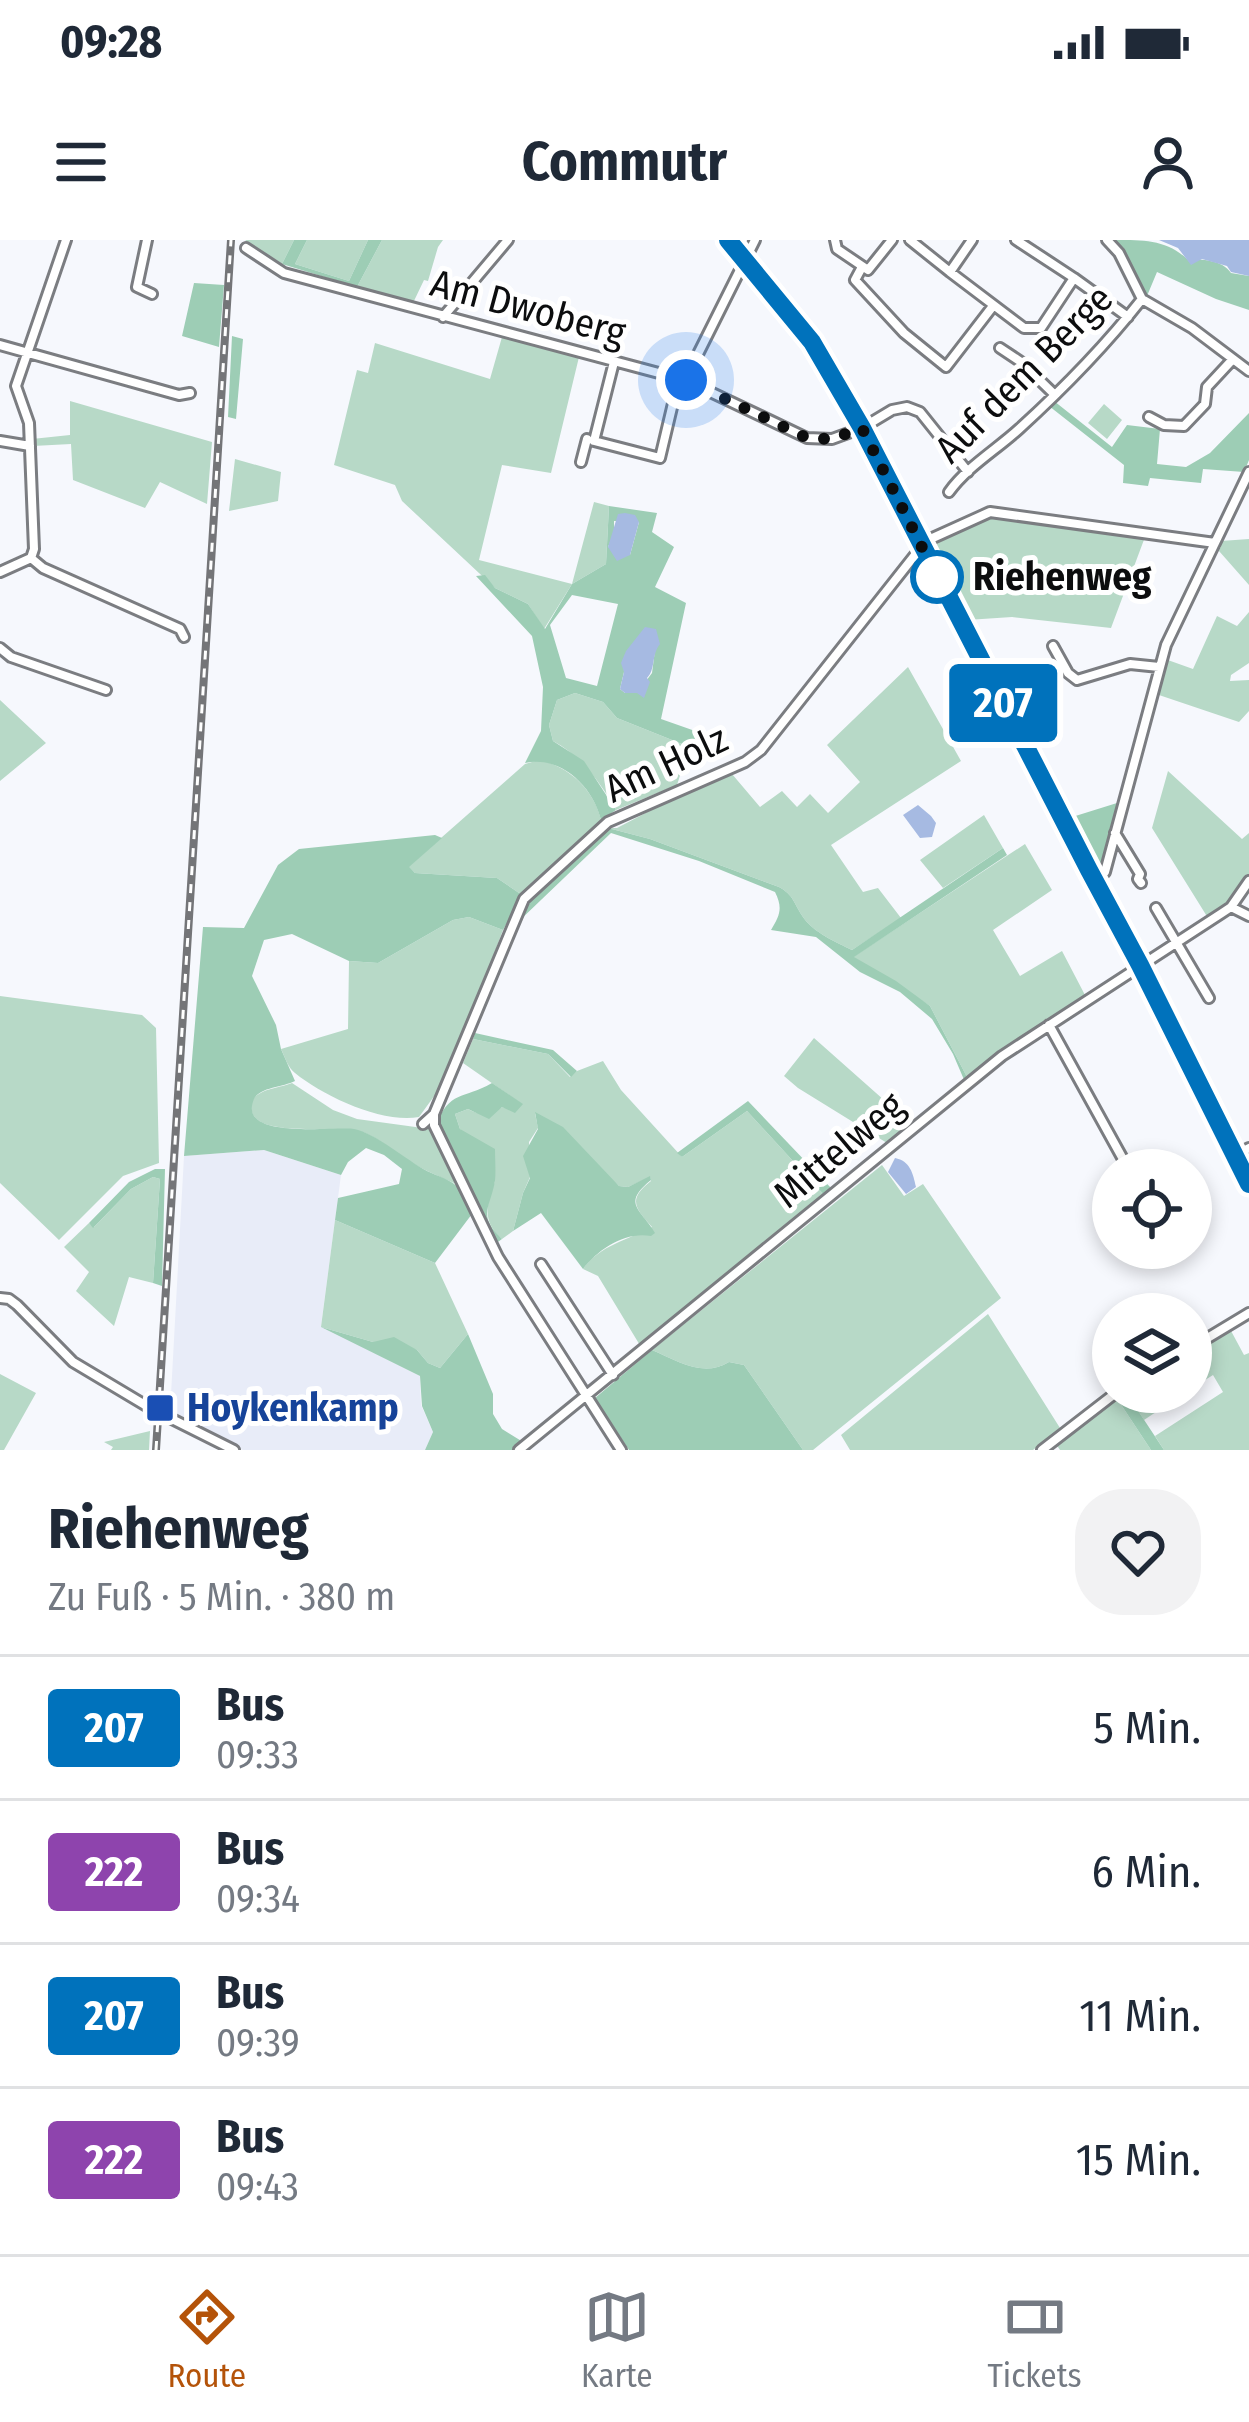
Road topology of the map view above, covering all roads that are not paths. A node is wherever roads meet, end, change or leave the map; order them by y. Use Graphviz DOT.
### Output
graph roads {
  1 [pos="66,240"];
  2 [pos="147,240"];
  3 [pos="508,240"];
  4 [pos="728,240"];
  5 [pos="755,240"];
  6 [pos="822,240"];
  7 [pos="892,240"];
  8 [pos="910,240"];
  9 [pos="971,240"];
  10 [pos="1016,240"];
  11 [pos="1107,240"];
  12 [pos="836,244"];
  13 [pos="246,248"];
  14 [pos="745,260"];
  15 [pos="862,267"];
  16 [pos="950,272"];
  17 [pos="1074,278"];
  18 [pos="152,294"];
  19 [pos="1142,299"];
  20 [pos="993,306"];
  21 [pos="443,317"];
  22 [pos="1128,317"];
  23 [pos="0,345"];
  24 [pos="1000,348"];
  25 [pos="28,352"];
  26 [pos="1232,359"];
  27 [pos="614,362"];
  28 [pos="1249,371"];
  29 [pos="682,379"];
  30 [pos="190,393"];
  31 [pos="1055,395"];
  32 [pos="1149,417"];
  33 [pos="862,428"];
  34 [pos="588,440"];
  35 [pos="0,441"];
  36 [pos="30,446"];
  37 [pos="581,462"];
  38 [pos="968,472"];
  39 [pos="1249,472"];
  40 [pos="949,492"];
  41 [pos="1215,543"];
  42 [pos="920,544"];
  43 [pos="31,558"];
  44 [pos="0,572"];
  45 [pos="184,637"];
  46 [pos="1053,646"];
  47 [pos="0,648"];
  48 [pos="1160,667"];
  49 [pos="106,690"];
  50 [pos="1115,833"];
  51 [pos="1096,881"];
  52 [pos="1249,881"];
  53 [pos="1141,883"];
  54 [pos="1231,907"];
  55 [pos="1156,908"];
  56 [pos="1249,916"];
  57 [pos="1177,943"];
  58 [pos="1140,965"];
  59 [pos="1209,998"];
  60 [pos="1049,1025"];
  61 [pos="434,1114"];
  62 [pos="423,1124"];
  63 [pos="1249,1148"];
  64 [pos="1118,1149"];
  65 [pos="1235,1155"];
  66 [pos="1249,1184"];
  67 [pos="541,1264"];
  68 [pos="4,1295"];
  69 [pos="1249,1313"];
  70 [pos="1212,1335"];
  71 [pos="613,1375"];
  72 [pos="586,1396"];
  73 [pos="1092,1411"];
  74 [pos="234,1450"];
  75 [pos="519,1450"];
  76 [pos="621,1450"];
  77 [pos="1042,1450"];
  1 -- 25 [label="street"];
  2 -- 18 [label="street"];
  3 -- 21 [label="street"];
  4 -- 14 [label="street"];
  5 -- 14 [label="street"];
  6 -- 12 [label="street"];
  7 -- 15 [label="street"];
  8 -- 16 [label="street"];
  9 -- 16 [label="street"];
  10 -- 17 [label="street"];
  11 -- 19 [label="street"];
  12 -- 15 [label="street"];
  13 -- 21 [label="street, Am Dwoberg"];
  14 -- 29 [label="street"];
  14 -- 33 [label="street"];
  15 -- 20 [label="street"];
  16 -- 20 [label="street"];
  17 -- 20 [label="street"];
  17 -- 22 [label="street"];
  19 -- 22 [label="street, Auf dem Berge"];
  19 -- 26 [label="street"];
  21 -- 27 [label="street, Am Dwoberg"];
  22 -- 31 [label="street, Auf dem Berge"];
  23 -- 25 [label="street"];
  24 -- 31 [label="street"];
  25 -- 30 [label="street"];
  25 -- 36 [label="street"];
  26 -- 28 [label="street"];
  26 -- 32 [label="street"];
  27 -- 29 [label="street, Am Dwoberg"];
  27 -- 34 [label="street"];
  29 -- 33 [label="street, Am Dwoberg"];
  29 -- 34 [label="street"];
  31 -- 38 [label="street, Auf dem Berge"];
  33 -- 38 [label="street, Am Dwoberg"];
  33 -- 42 [label="street"];
  34 -- 37 [label="street"];
  35 -- 36 [label="street"];
  36 -- 43 [label="street"];
  38 -- 40 [label="street, Auf dem Berge"];
  39 -- 41 [label="street"];
  41 -- 42 [label="street"];
  41 -- 48 [label="street"];
  42 -- 51 [label="street"];
  42 -- 61 [label="street, Am Holz"];
  43 -- 44 [label="street"];
  43 -- 45 [label="street"];
  46 -- 48 [label="street"];
  47 -- 49 [label="street"];
  48 -- 50 [label="street"];
  50 -- 51 [label="street"];
  50 -- 53 [label="street"];
  51 -- 58 [label="street"];
  52 -- 54 [label="street"];
  54 -- 56 [label="street"];
  54 -- 57 [label="street, Mittelweg"];
  55 -- 57 [label="street"];
  57 -- 58 [label="street, Mittelweg"];
  57 -- 59 [label="street"];
  58 -- 60 [label="street, Mittelweg"];
  58 -- 65 [label="street"];
  60 -- 64 [label="street"];
  60 -- 71 [label="street, Mittelweg"];
  61 -- 62 [label="street, Am Holz"];
  61 -- 72 [label="street"];
  63 -- 65 [label="street"];
  65 -- 66 [label="street"];
  67 -- 71 [label="street"];
  68 -- 74 [label="street"];
  69 -- 70 [label="street"];
  71 -- 72 [label="street, Mittelweg"];
  72 -- 75 [label="street, Mittelweg"];
  72 -- 76 [label="street"];
  73 -- 77 [label="street"];
}
